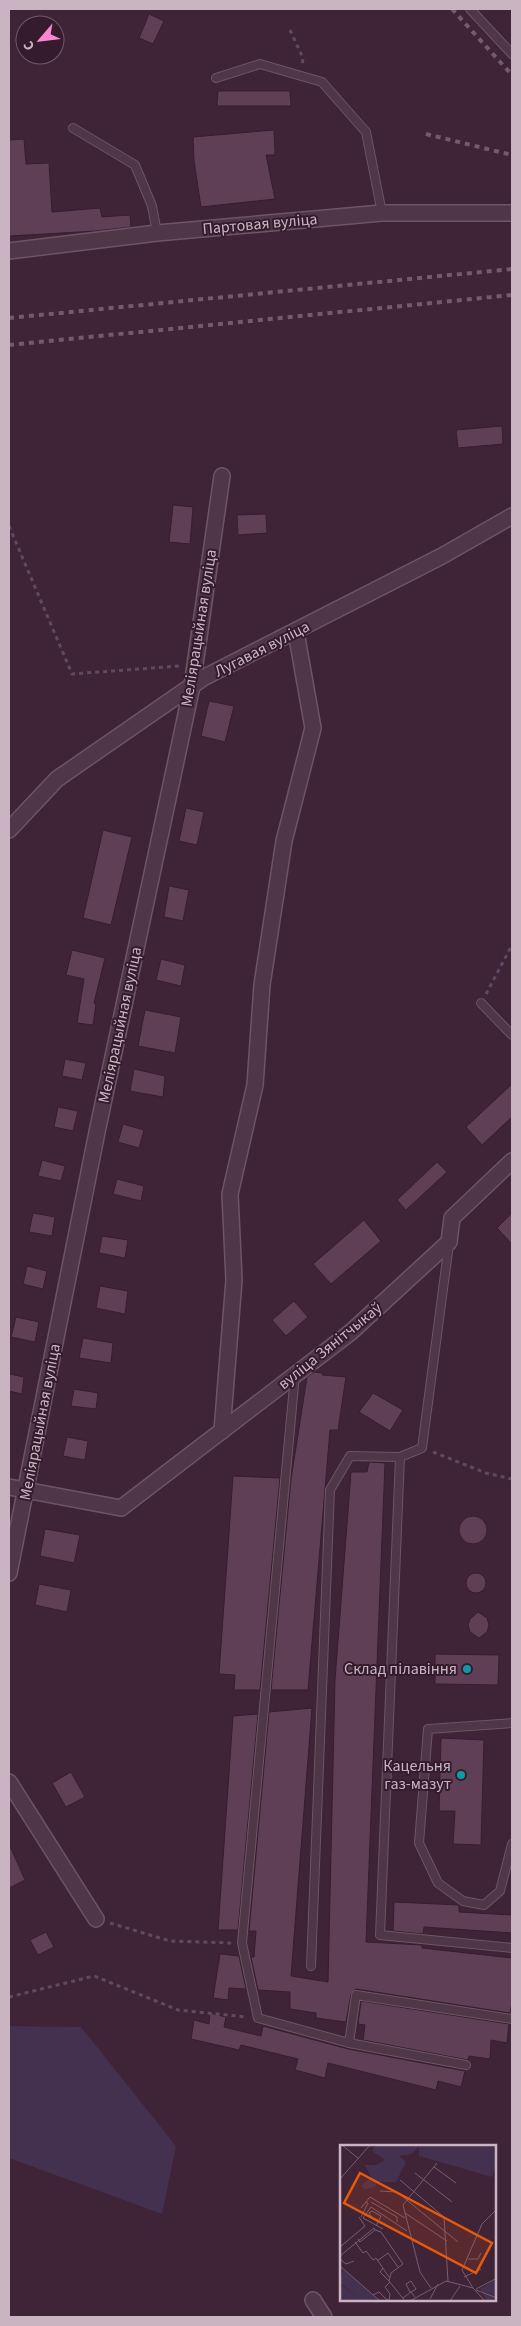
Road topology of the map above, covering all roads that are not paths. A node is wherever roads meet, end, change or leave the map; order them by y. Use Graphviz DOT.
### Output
graph roads {
  1 [pos="470,9"];
  2 [pos="512,54"];
  3 [pos="216,78"];
  4 [pos="73,128"];
  5 [pos="382,213"];
  6 [pos="512,213"];
  7 [pos="156,233"];
  8 [pos="9,251"];
  9 [pos="222,476"];
  10 [pos="512,516"];
  11 [pos="296,632"];
  12 [pos="192,686"];
  13 [pos="9,830"];
  14 [pos="481,1003"];
  15 [pos="512,1035"];
  16 [pos="512,1161"];
  17 [pos="449,1242"];
  18 [pos="295,1375"];
  19 [pos="222,1431"];
  20 [pos="400,1457"];
  21 [pos="9,1487"];
  22 [pos="27,1490"];
  23 [pos="9,1574"];
  24 [pos="512,1723"];
  25 [pos="9,1782"];
  26 [pos="512,1844"];
  27 [pos="96,1919"];
  28 [pos="512,1948"];
  29 [pos="311,1966"];
  30 [pos="512,2019"];
  31 [pos="349,2043"];
  32 [pos="466,2066"];
  33 [pos="313,2300"];
  34 [pos="324,2317"];
  1 -- 2 [label="lane"];
  3 -- 5 [label="lane"];
  4 -- 7 [label="lane"];
  5 -- 6 [label="street, Партовая вуліца"];
  5 -- 7 [label="street, Партовая вуліца"];
  7 -- 8 [label="street, Партовая вуліца"];
  9 -- 12 [label="street, Меліярацыйная вуліца"];
  10 -- 11 [label="street, Лугавая вуліца"];
  11 -- 12 [label="street, Лугавая вуліца"];
  11 -- 19 [label="street"];
  12 -- 13 [label="street, Лугавая вуліца"];
  12 -- 22 [label="street, Меліярацыйная вуліца"];
  14 -- 15 [label="lane"];
  16 -- 17 [label="street"];
  17 -- 18 [label="street, вуліца Зянітчыкаў"];
  17 -- 20 [label="lane"];
  18 -- 19 [label="street, вуліца Зянітчыкаў"];
  18 -- 31 [label="lane"];
  19 -- 22 [label="street, вуліца Зянітчыкаў"];
  20 -- 28 [label="lane"];
  20 -- 29 [label="lane"];
  21 -- 22 [label="street"];
  22 -- 23 [label="street, Меліярацыйная вуліца"];
  24 -- 26 [label="lane"];
  25 -- 27 [label="street"];
  30 -- 31 [label="lane"];
  31 -- 32 [label="lane"];
  33 -- 34 [label="street"];
}
